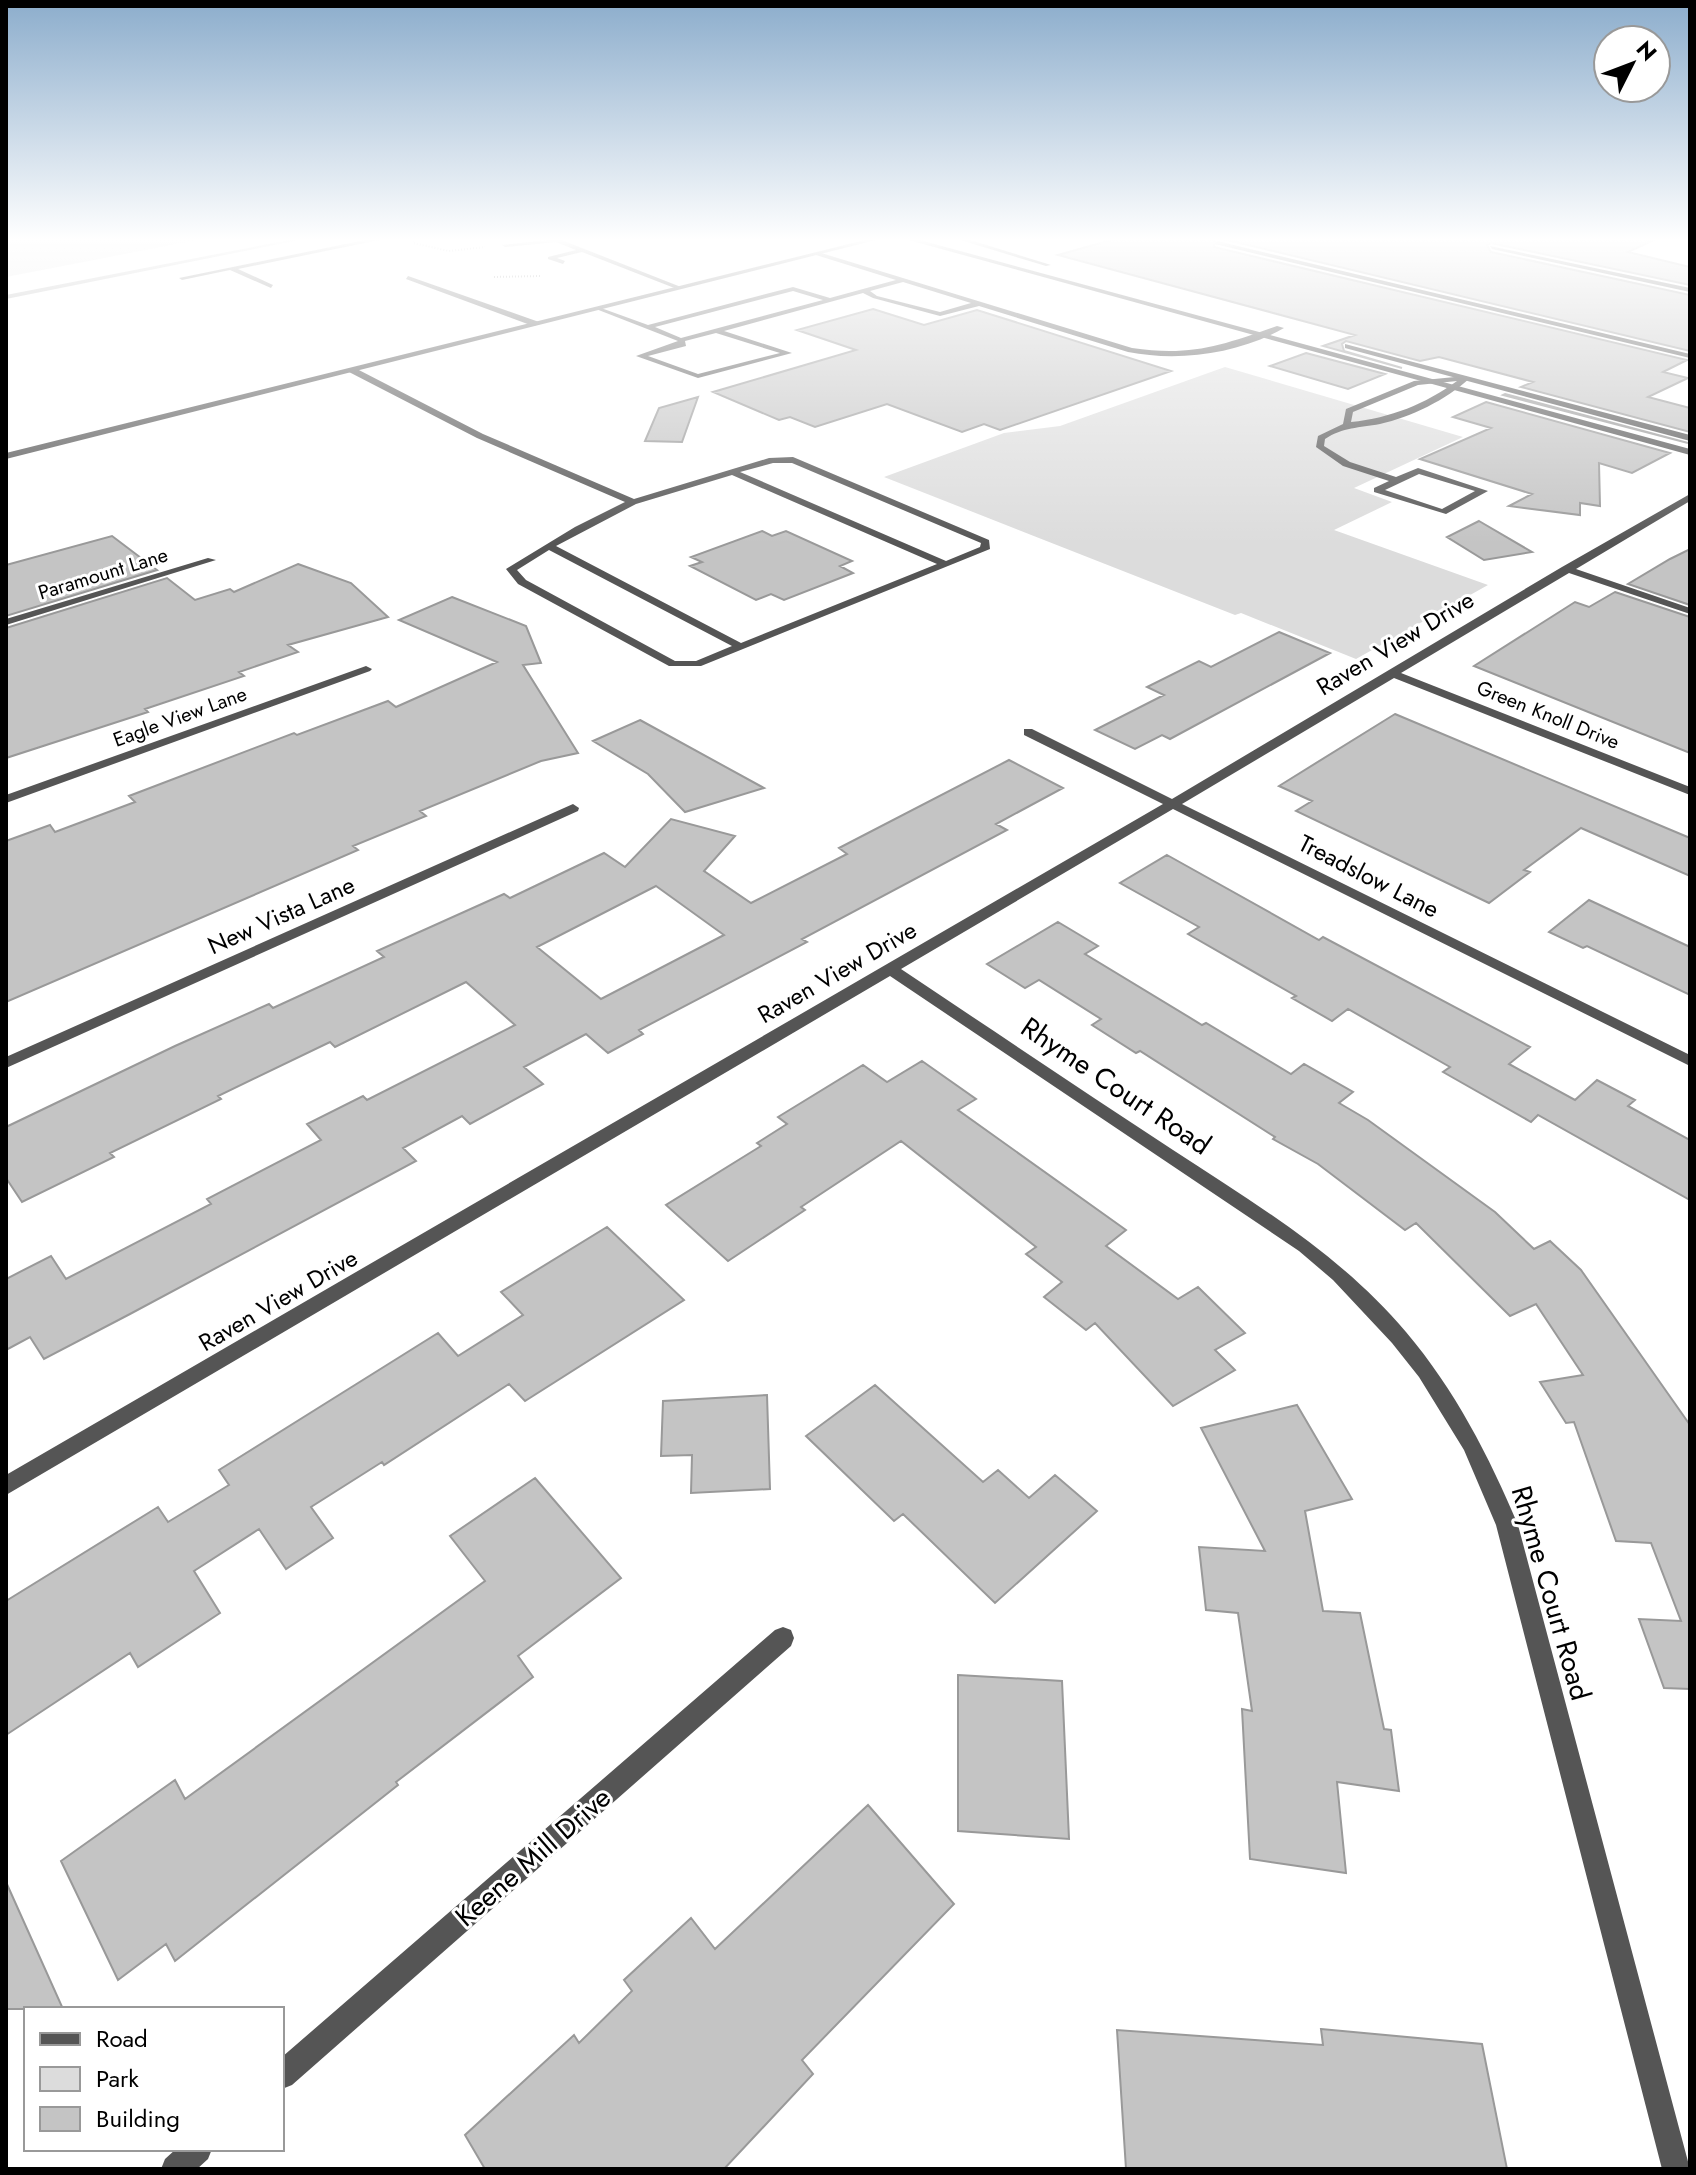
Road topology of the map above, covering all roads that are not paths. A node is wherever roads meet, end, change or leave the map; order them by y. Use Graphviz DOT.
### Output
graph roads {
  1 [pos="470,340"];
  2 [pos="681,340"];
  3 [pos="748,340"];
  4 [pos="1108,340"];
  5 [pos="1244,340"];
  6 [pos="1285,340"];
  7 [pos="1625,340"];
  8 [pos="1337,343"];
  9 [pos="1690,356"];
  10 [pos="352,370"];
  11 [pos="1466,378"];
  12 [pos="1431,381"];
  13 [pos="1455,387"];
  14 [pos="1347,423"];
  15 [pos="1690,438"];
  16 [pos="1690,452"];
  17 [pos="6,456"];
  18 [pos="732,472"];
  19 [pos="1397,480"];
  20 [pos="1690,497"];
  21 [pos="633,502"];
  22 [pos="549,546"];
  23 [pos="211,560"];
  24 [pos="947,565"];
  25 [pos="1566,569"];
  26 [pos="1690,611"];
  27 [pos="6,622"];
  28 [pos="741,647"];
  29 [pos="366,669"];
  30 [pos="1392,673"];
  31 [pos="1028,732"];
  32 [pos="1690,791"];
  33 [pos="6,799"];
  34 [pos="1174,803"];
  35 [pos="573,808"];
  36 [pos="890,969"];
  37 [pos="1690,1061"];
  38 [pos="6,1063"];
  39 [pos="6,1486"];
  40 [pos="783,1638"];
  41 [pos="284,2073"];
  42 [pos="196,2151"];
  43 [pos="175,2169"];
  44 [pos="1676,2169"];
  1 -- 10 [label="street"];
  2 -- 3 [label="street"];
  4 -- 5 [label="street"];
  6 -- 12 [label="street"];
  7 -- 9 [label="street"];
  8 -- 11 [label="street"];
  10 -- 17 [label="street"];
  10 -- 21 [label="street"];
  11 -- 12 [label="street"];
  11 -- 13 [label="street"];
  11 -- 15 [label="street"];
  12 -- 13 [label="street"];
  12 -- 14 [label="street"];
  13 -- 14 [label="street"];
  13 -- 16 [label="street"];
  14 -- 19 [label="street"];
  18 -- 21 [label="street"];
  18 -- 24 [label="street"];
  18 -- 24 [label="street"];
  19 -- 19 [label="street"];
  20 -- 25 [label="street, Raven View Drive"];
  21 -- 22 [label="street"];
  22 -- 28 [label="street"];
  22 -- 28 [label="street"];
  23 -- 27 [label="street, Paramount Lane"];
  24 -- 28 [label="street"];
  25 -- 26 [label="street"];
  25 -- 30 [label="street, Raven View Drive"];
  29 -- 33 [label="street, Eagle View Lane"];
  30 -- 32 [label="street, Green Knoll Drive"];
  30 -- 34 [label="street, Raven View Drive"];
  31 -- 34 [label="street, Treadslow Lane"];
  34 -- 36 [label="street, Raven View Drive"];
  34 -- 37 [label="street, Treadslow Lane"];
  35 -- 38 [label="street, New Vista Lane"];
  36 -- 39 [label="street, Raven View Drive"];
  36 -- 44 [label="street, Rhyme Court Road"];
  40 -- 41 [label="street, Keene Mill Drive"];
  42 -- 43 [label="street"];
}
